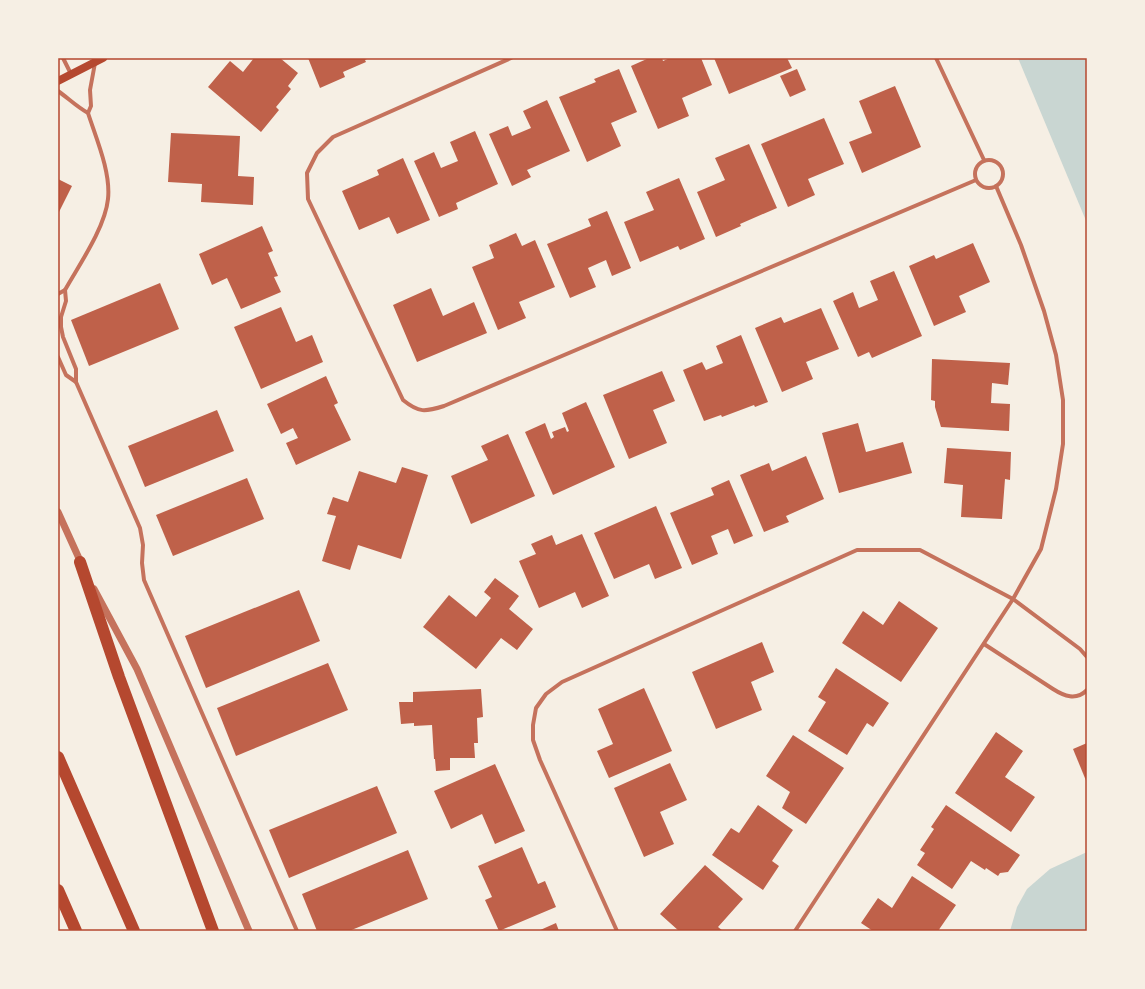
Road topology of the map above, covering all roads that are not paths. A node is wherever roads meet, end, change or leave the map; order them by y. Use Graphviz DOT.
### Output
graph roads {
  1 [pos="63,58"];
  2 [pos="511,58"];
  3 [pos="936,58"];
  4 [pos="99,60"];
  5 [pos="71,74"];
  6 [pos="58,81"];
  7 [pos="58,91"];
  8 [pos="88,113"];
  9 [pos="984,160"];
  10 [pos="976,180"];
  11 [pos="996,186"];
  12 [pos="65,290"];
  13 [pos="58,294"];
  14 [pos="58,357"];
  15 [pos="76,382"];
  16 [pos="58,512"];
  17 [pos="80,562"];
  18 [pos="1013,599"];
  19 [pos="984,644"];
  20 [pos="1087,657"];
  21 [pos="1087,690"];
  22 [pos="58,757"];
  23 [pos="58,890"];
  24 [pos="76,931"];
  25 [pos="134,931"];
  26 [pos="213,931"];
  27 [pos="249,931"];
  28 [pos="296,931"];
  29 [pos="617,931"];
  30 [pos="795,931"];
  1 -- 5 [label="street"];
  2 -- 10 [label="street"];
  3 -- 9 [label="street"];
  4 -- 5 [label="main road"];
  4 -- 8 [label="street"];
  5 -- 6 [label="main road"];
  7 -- 8 [label="street"];
  8 -- 12 [label="street"];
  9 -- 10 [label="street"];
  9 -- 11 [label="street"];
  10 -- 11 [label="street"];
  11 -- 18 [label="street"];
  12 -- 13 [label="street"];
  12 -- 15 [label="street"];
  14 -- 15 [label="street"];
  15 -- 28 [label="street"];
  16 -- 17 [label="street"];
  17 -- 26 [label="highway"];
  17 -- 27 [label="street"];
  18 -- 19 [label="street"];
  18 -- 20 [label="street"];
  18 -- 29 [label="street"];
  19 -- 21 [label="street"];
  19 -- 30 [label="street"];
  22 -- 25 [label="highway"];
  23 -- 24 [label="highway"];
}
